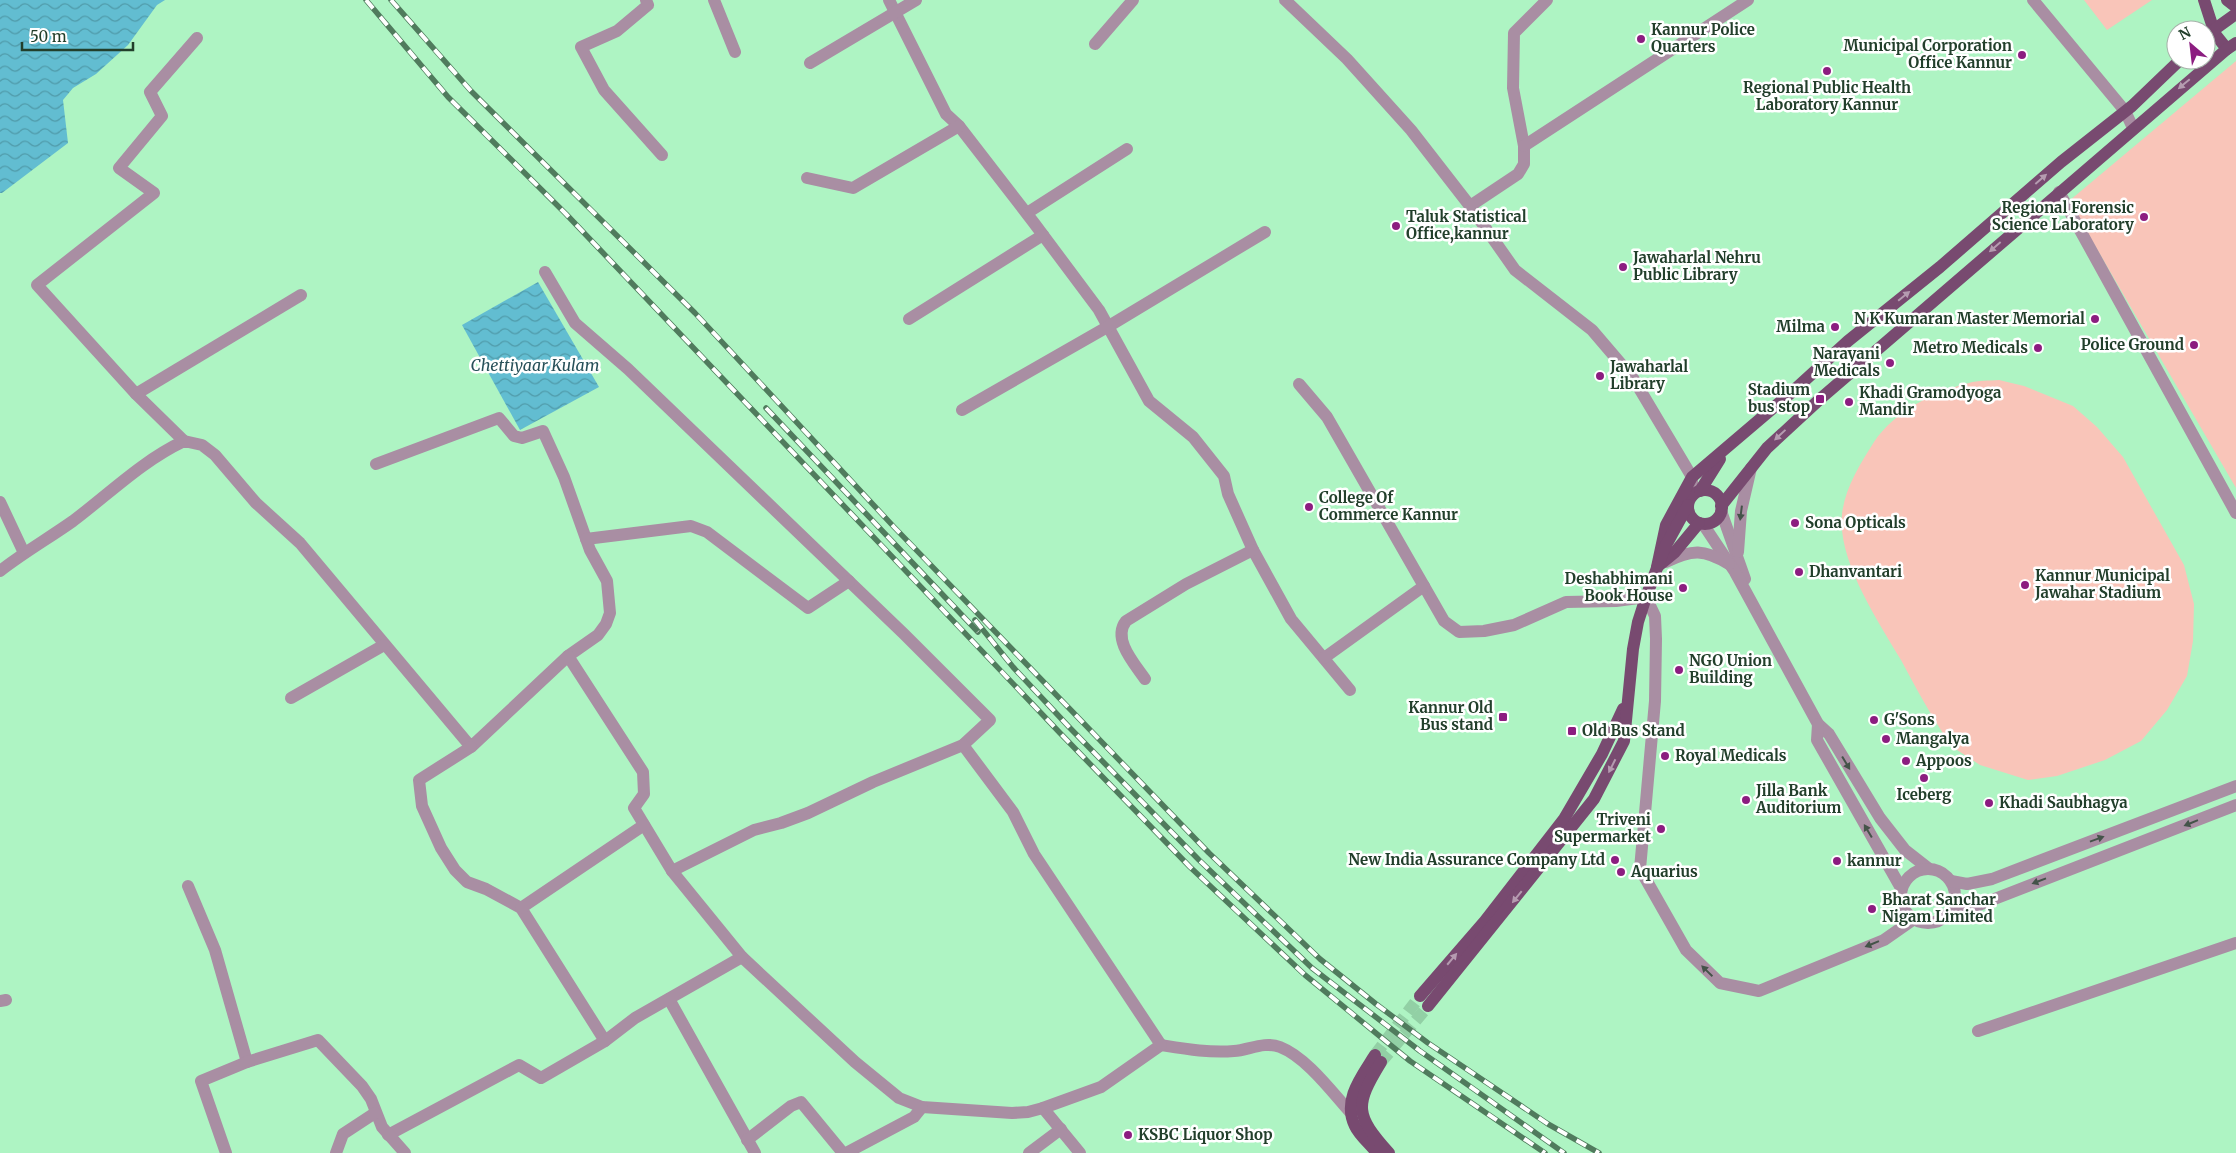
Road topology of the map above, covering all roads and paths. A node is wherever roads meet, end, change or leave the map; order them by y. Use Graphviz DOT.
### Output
graph roads {
  1 [pos="646,0"];
  2 [pos="714,0"];
  3 [pos="889,0"];
  4 [pos="916,0"];
  5 [pos="1133,0"];
  6 [pos="1285,0"];
  7 [pos="1547,0"];
  8 [pos="1748,0"];
  9 [pos="2033,0"];
  10 [pos="2204,0"];
  11 [pos="2227,0"];
  12 [pos="2236,7"];
  13 [pos="896,14"];
  14 [pos="2236,14"];
  15 [pos="2207,20"];
  16 [pos="2216,27"];
  17 [pos="2216,36"];
  18 [pos="196,38"];
  19 [pos="1095,44"];
  20 [pos="2231,46"];
  21 [pos="735,52"];
  22 [pos="810,63"];
  23 [pos="2169,70"];
  24 [pos="2125,111"];
  25 [pos="959,126"];
  26 [pos="2133,128"];
  27 [pos="1524,146"];
  28 [pos="1126,149"];
  29 [pos="662,155"];
  30 [pos="807,178"];
  31 [pos="2059,192"];
  32 [pos="1470,206"];
  33 [pos="1027,213"];
  34 [pos="1265,232"];
  35 [pos="1043,234"];
  36 [pos="545,272"];
  37 [pos="301,295"];
  38 [pos="909,319"];
  39 [pos="1109,326"];
  40 [pos="1299,384"];
  41 [pos="136,394"];
  42 [pos="962,410"];
  43 [pos="184,440"];
  44 [pos="1727,448"];
  45 [pos="376,464"];
  46 [pos="1751,468"];
  47 [pos="1692,477"];
  48 [pos="1693,497"];
  49 [pos="0,502"];
  50 [pos="1721,508"];
  51 [pos="2236,513"];
  52 [pos="1701,524"];
  53 [pos="586,539"];
  54 [pos="1253,550"];
  55 [pos="24,553"];
  56 [pos="1735,563"];
  57 [pos="1657,567"];
  58 [pos="0,570"];
  59 [pos="849,581"];
  60 [pos="1424,586"];
  61 [pos="1646,597"];
  62 [pos="384,645"];
  63 [pos="568,656"];
  64 [pos="1324,658"];
  65 [pos="1145,679"];
  66 [pos="1350,690"];
  67 [pos="290,698"];
  68 [pos="1818,724"];
  69 [pos="963,745"];
  70 [pos="470,747"];
  71 [pos="2236,786"];
  72 [pos="2236,805"];
  73 [pos="644,825"];
  74 [pos="1928,868"];
  75 [pos="672,871"];
  76 [pos="1951,881"];
  77 [pos="188,886"];
  78 [pos="1901,888"];
  79 [pos="521,908"];
  80 [pos="1947,915"];
  81 [pos="1914,919"];
  82 [pos="2236,943"];
  83 [pos="742,957"];
  84 [pos="670,999"];
  85 [pos="1424,1001"];
  86 [pos="1978,1031"];
  87 [pos="605,1041"];
  88 [pos="1161,1045"];
  89 [pos="1378,1058"];
  90 [pos="247,1062"];
  91 [pos="922,1106"];
  92 [pos="1043,1108"];
  93 [pos="375,1113"];
  94 [pos="1356,1113"];
  95 [pos="1061,1129"];
  96 [pos="388,1135"];
  97 [pos="748,1140"];
  98 [pos="848,1152"];
  99 [pos="226,1153"];
  100 [pos="336,1153"];
  101 [pos="405,1153"];
  102 [pos="755,1153"];
  103 [pos="1028,1153"];
  104 [pos="1080,1153"];
  105 [pos="1377,1153"];
  106 [pos="1389,1153"];
  1 -- 29 [label="street"];
  2 -- 21 [label="street"];
  3 -- 13 [label="street"];
  4 -- 13 [label="street"];
  5 -- 19 [label="street"];
  6 -- 32 [label="street"];
  7 -- 27 [label="street"];
  8 -- 27 [label="street"];
  9 -- 24 [label="street"];
  10 -- 15 [label="main road"];
  11 -- 12 [label="main road"];
  13 -- 22 [label="street"];
  13 -- 25 [label="street"];
  14 -- 16 [label="main road"];
  17 -- 20 [label="main road"];
  18 -- 41 [label="street"];
  20 -- 26 [label="main road, one-way"];
  23 -- 24 [label="main road"];
  24 -- 26 [label="street"];
  44 -- 24 [label="main road, one-way"];
  25 -- 30 [label="street"];
  25 -- 33 [label="street"];
  26 -- 31 [label="main road"];
  27 -- 32 [label="street"];
  28 -- 33 [label="street"];
  31 -- 46 [label="main road, one-way"];
  31 -- 51 [label="street"];
  32 -- 47 [label="street"];
  33 -- 35 [label="street"];
  34 -- 39 [label="street"];
  35 -- 38 [label="street"];
  35 -- 39 [label="street"];
  36 -- 59 [label="street"];
  37 -- 41 [label="street"];
  39 -- 42 [label="street"];
  39 -- 54 [label="street"];
  40 -- 60 [label="street"];
  41 -- 43 [label="street"];
  43 -- 55 [label="street"];
  43 -- 62 [label="street"];
  44 -- 47 [label="main road"];
  44 -- 48 [label="main road"];
  45 -- 53 [label="street"];
  46 -- 50 [label="main road"];
  46 -- 56 [label="street, one-way"];
  47 -- 48 [label="street"];
  47 -- 57 [label="main road"];
  48 -- 50 [label="main road"];
  48 -- 52 [label="main road"];
  48 -- 57 [label="main road"];
  49 -- 55 [label="street"];
  50 -- 52 [label="main road"];
  50 -- 56 [label="street"];
  52 -- 56 [label="street"];
  52 -- 57 [label="main road"];
  53 -- 59 [label="street"];
  53 -- 63 [label="street"];
  54 -- 64 [label="street"];
  54 -- 65 [label="street"];
  55 -- 58 [label="street"];
  56 -- 57 [label="street"];
  56 -- 68 [label="street"];
  57 -- 61 [label="main road"];
  59 -- 69 [label="street"];
  60 -- 61 [label="street"];
  60 -- 64 [label="street"];
  81 -- 61 [label="street, one-way"];
  61 -- 85 [label="main road"];
  62 -- 67 [label="street"];
  62 -- 70 [label="street"];
  63 -- 70 [label="street"];
  63 -- 73 [label="street"];
  64 -- 66 [label="street"];
  68 -- 74 [label="street, one-way"];
  78 -- 68 [label="street, one-way"];
  69 -- 75 [label="street"];
  69 -- 88 [label="street"];
  70 -- 79 [label="street"];
  76 -- 71 [label="street, one-way"];
  72 -- 80 [label="street, one-way"];
  73 -- 75 [label="street"];
  73 -- 79 [label="street"];
  74 -- 76 [label="street"];
  74 -- 78 [label="street"];
  75 -- 83 [label="street"];
  76 -- 80 [label="street"];
  77 -- 90 [label="street"];
  78 -- 81 [label="street"];
  79 -- 87 [label="street"];
  80 -- 81 [label="street"];
  82 -- 86 [label="street"];
  83 -- 84 [label="street"];
  83 -- 91 [label="street"];
  84 -- 87 [label="street"];
  84 -- 97 [label="street"];
  87 -- 96 [label="street"];
  88 -- 92 [label="street"];
  88 -- 94 [label="street"];
  89 -- 94 [label="main road"];
  90 -- 93 [label="street"];
  90 -- 99 [label="street"];
  91 -- 92 [label="street"];
  91 -- 98 [label="street"];
  92 -- 95 [label="street"];
  93 -- 96 [label="street"];
  93 -- 100 [label="street"];
  94 -- 105 [label="main road"];
  94 -- 106 [label="main road"];
  95 -- 103 [label="street"];
  95 -- 104 [label="street"];
  96 -- 101 [label="street"];
  97 -- 98 [label="street"];
  97 -- 102 [label="street"];
}
